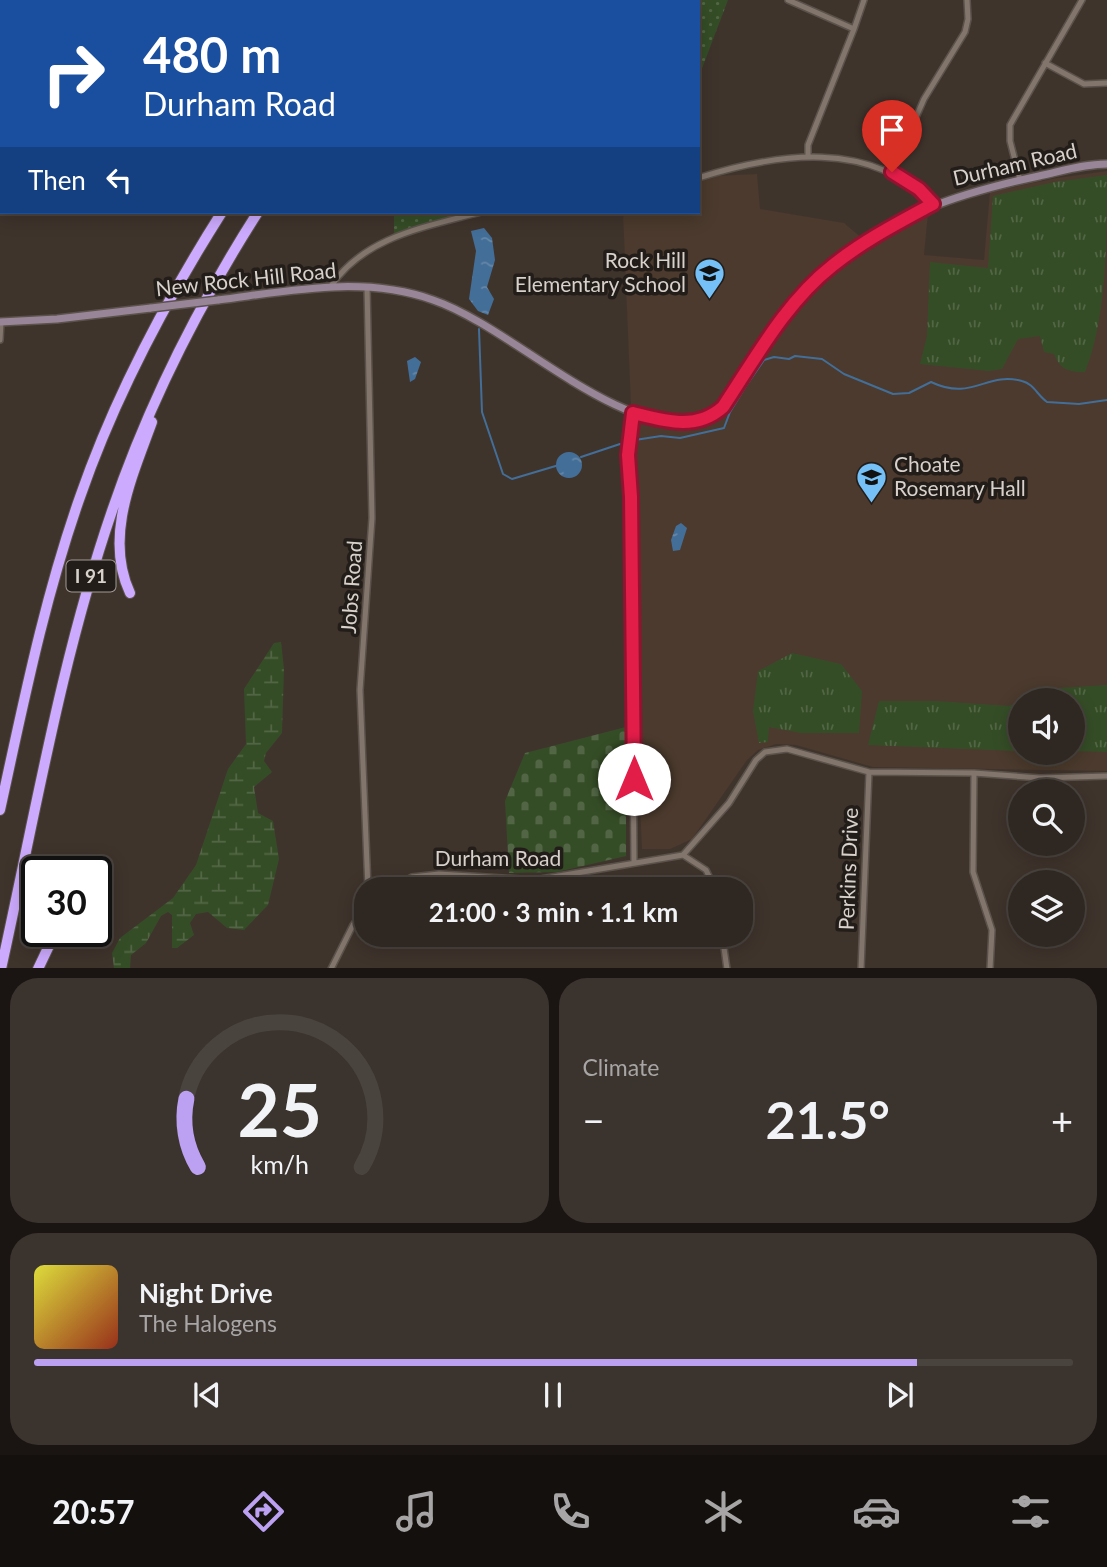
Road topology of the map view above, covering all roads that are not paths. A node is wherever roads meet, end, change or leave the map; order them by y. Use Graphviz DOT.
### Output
graph roads {
  1 [pos="788,0"];
  2 [pos="864,0"];
  3 [pos="967,0"];
  4 [pos="1082,0"];
  5 [pos="853,29"];
  6 [pos="1045,62"];
  7 [pos="1107,83"];
  8 [pos="808,155"];
  9 [pos="1107,164"];
  10 [pos="892,172"];
  11 [pos="700,177"];
  12 [pos="1020,180"];
  13 [pos="933,204"];
  14 [pos="221,214"];
  15 [pos="257,214"];
  16 [pos="474,214"];
  17 [pos="331,286"];
  18 [pos="367,287"];
  19 [pos="0,322"];
  20 [pos="0,340"];
  21 [pos="157,396"];
  22 [pos="633,413"];
  23 [pos="130,593"];
  24 [pos="869,772"];
  25 [pos="974,772"];
  26 [pos="1107,776"];
  27 [pos="0,810"];
  28 [pos="683,855"];
  29 [pos="634,862"];
  30 [pos="368,877"];
  31 [pos="412,877"];
  32 [pos="487,877"];
  33 [pos="567,877"];
  34 [pos="709,877"];
  35 [pos="354,924"];
  36 [pos="48,947"];
  37 [pos="724,947"];
  38 [pos="1,968"];
  39 [pos="38,968"];
  40 [pos="331,968"];
  41 [pos="727,968"];
  42 [pos="861,968"];
  43 [pos="990,968"];
  1 -- 5 [label="street"];
  2 -- 5 [label="street"];
  3 -- 10 [label="street"];
  4 -- 6 [label="street"];
  5 -- 8 [label="street"];
  6 -- 7 [label="street"];
  6 -- 12 [label="street"];
  8 -- 10 [label="street"];
  8 -- 11 [label="street"];
  9 -- 12 [label="main road, Durham Road"];
  10 -- 13 [label="street"];
  12 -- 13 [label="main road, Durham Road"];
  13 -- 22 [label="main road, Durham Road"];
  14 -- 27 [label="highway, I 91"];
  15 -- 21 [label="highway, I 91"];
  16 -- 17 [label="street"];
  17 -- 18 [label="main road, New Rock Hill Road"];
  17 -- 19 [label="main road, New Rock Hill Road, bridge"];
  18 -- 22 [label="main road, New Rock Hill Road"];
  18 -- 30 [label="street, Jobs Road"];
  19 -- 20 [label="street"];
  21 -- 23 [label="highway"];
  21 -- 38 [label="highway, I 91"];
  22 -- 29 [label="street"];
  24 -- 25 [label="street"];
  24 -- 28 [label="street"];
  24 -- 42 [label="street, Perkins Drive"];
  25 -- 26 [label="street"];
  25 -- 43 [label="street"];
  28 -- 29 [label="street, Durham Road"];
  28 -- 34 [label="street"];
  29 -- 33 [label="street, Durham Road"];
  31 -- 32 [label="street, Durham Road"];
  35 -- 40 [label="street"];
  36 -- 39 [label="highway"];
  37 -- 41 [label="street"];
}
